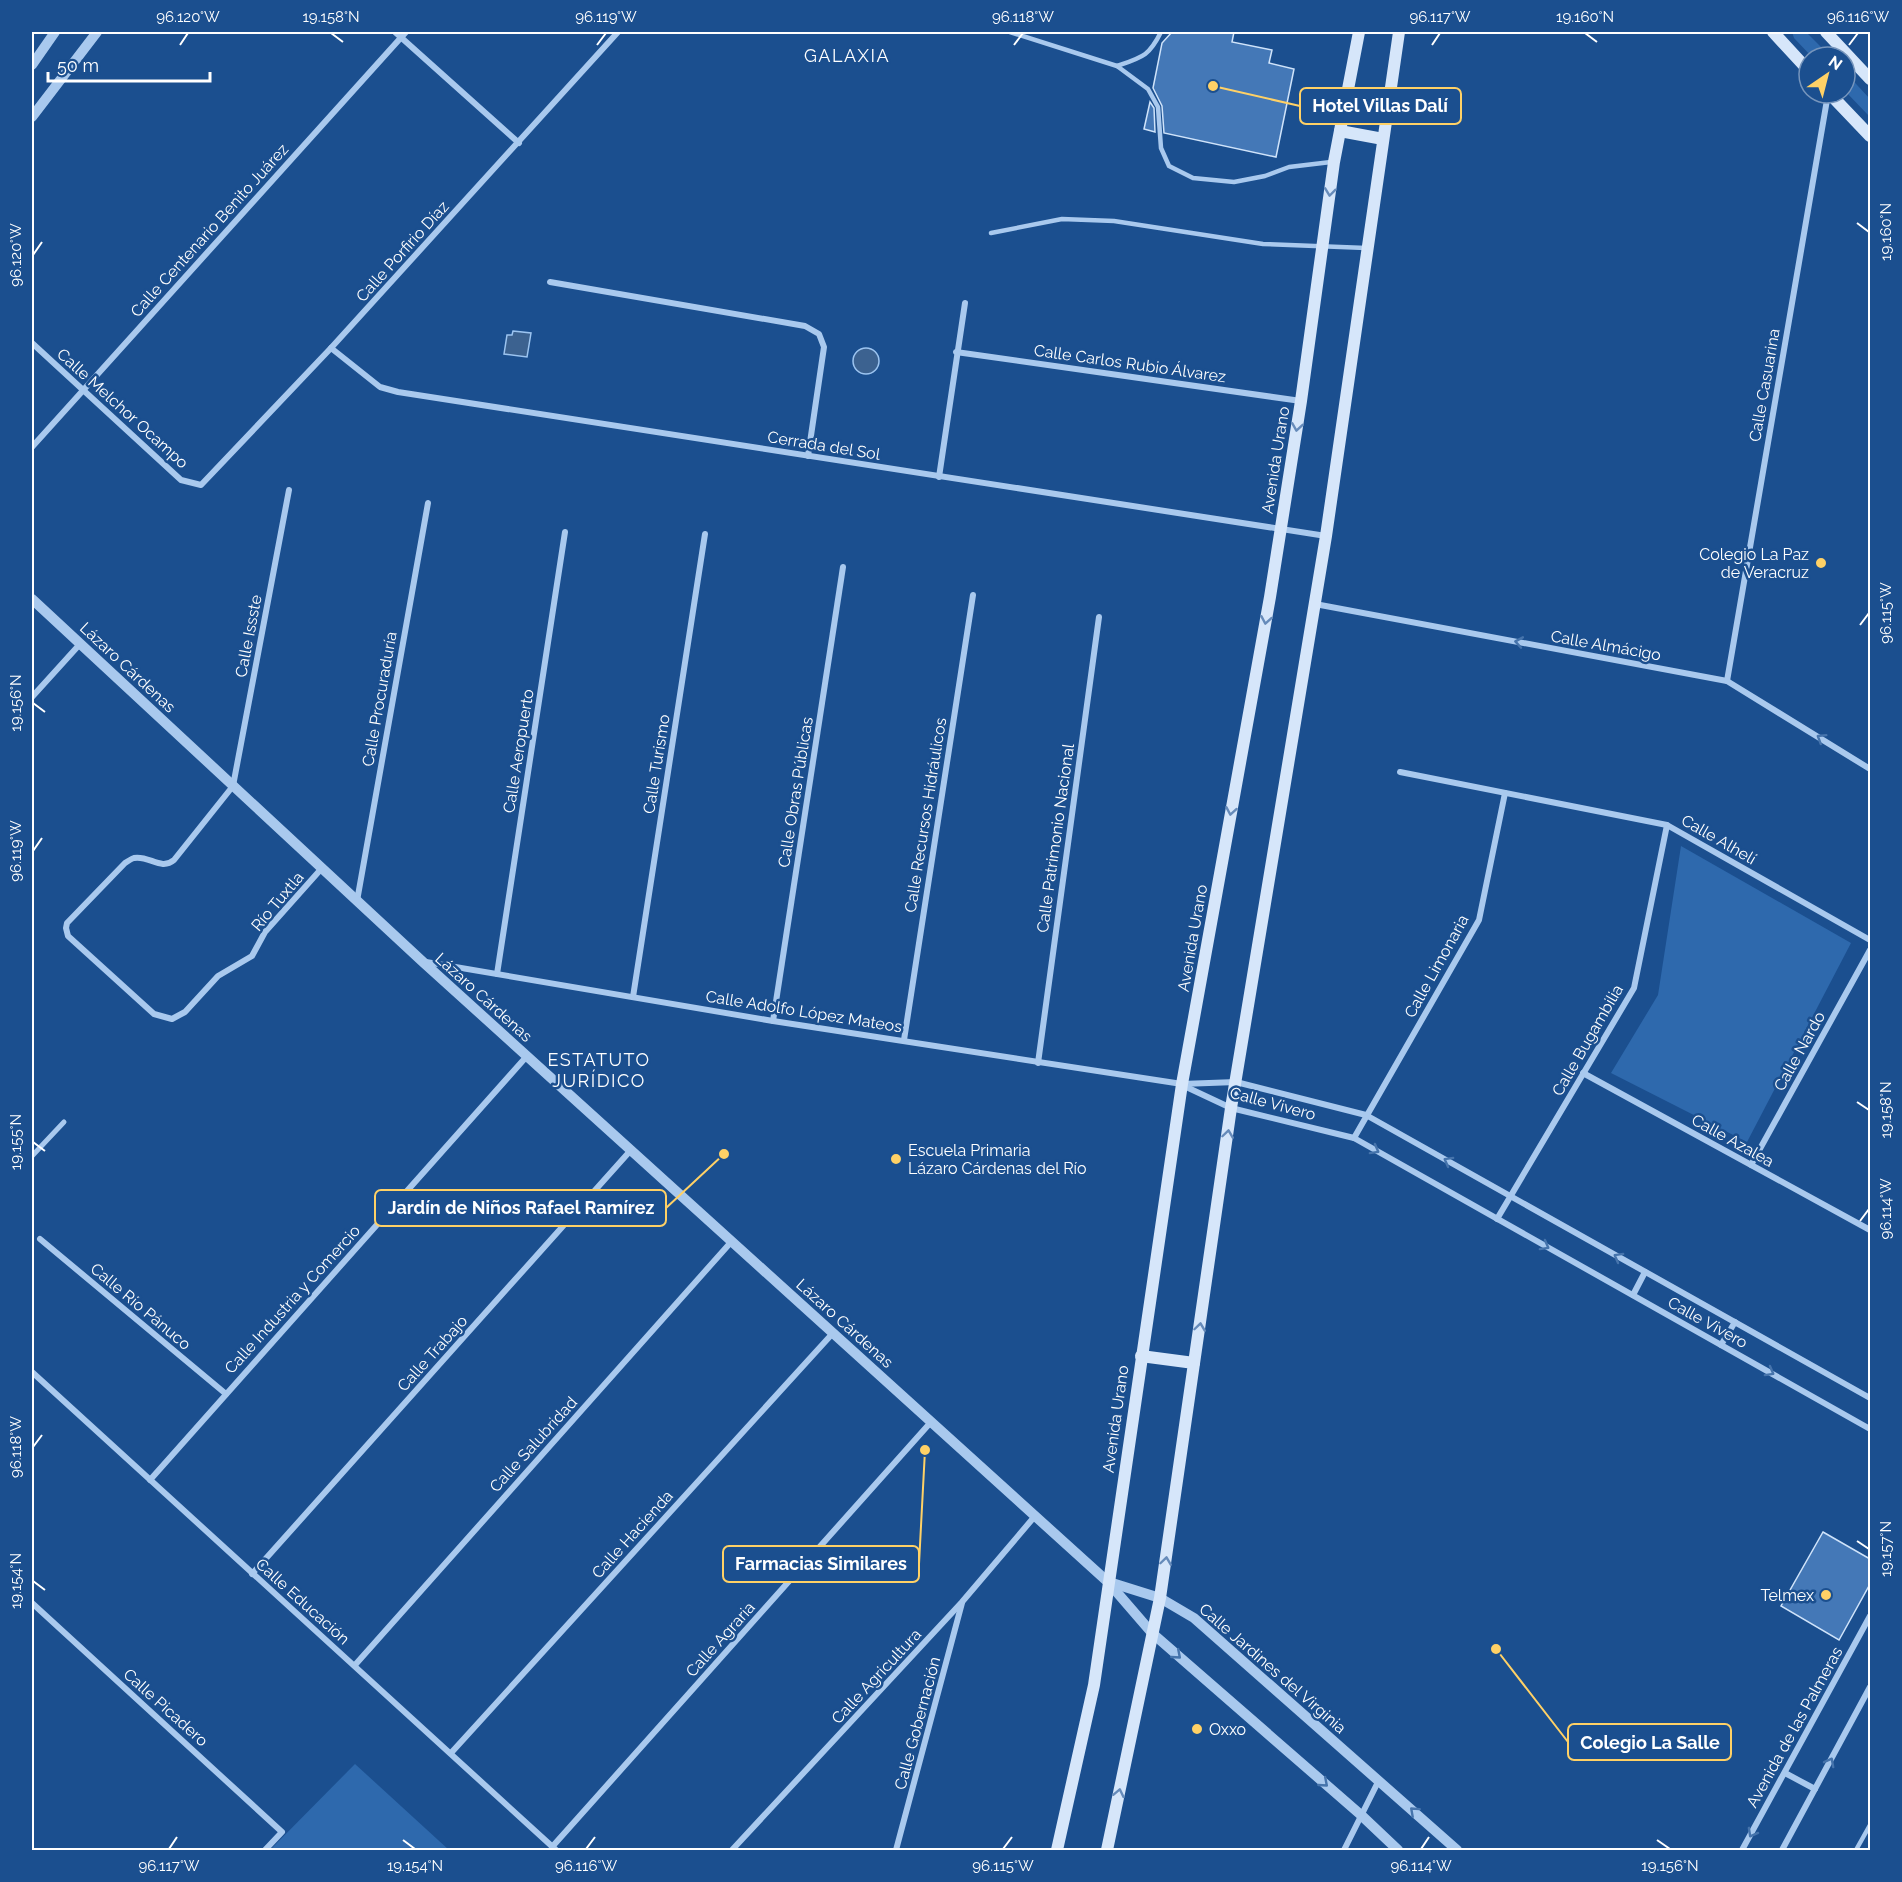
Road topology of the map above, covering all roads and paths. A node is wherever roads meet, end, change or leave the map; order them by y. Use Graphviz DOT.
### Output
graph roads {
  1 [pos="55,32"];
  2 [pos="97,32"];
  3 [pos="618,32"];
  4 [pos="1010,32"];
  5 [pos="1161,32"];
  6 [pos="1359,32"];
  7 [pos="1399,32"];
  8 [pos="1773,32"];
  9 [pos="1826,32"];
  10 [pos="401,33"];
  11 [pos="1797,58"];
  12 [pos="32,65"];
  13 [pos="1118,66"];
  14 [pos="1870,79"];
  15 [pos="1826,105"];
  16 [pos="1840,105"];
  17 [pos="32,117"];
  18 [pos="1340,131"];
  19 [pos="1870,136"];
  20 [pos="1383,139"];
  21 [pos="519,143"];
  22 [pos="1334,162"];
  23 [pos="991,233"];
  24 [pos="1324,245"];
  25 [pos="1368,248"];
  26 [pos="550,282"];
  27 [pos="965,303"];
  28 [pos="32,343"];
  29 [pos="331,348"];
  30 [pos="956,352"];
  31 [pos="82,391"];
  32 [pos="1301,401"];
  33 [pos="32,447"];
  34 [pos="808,456"];
  35 [pos="939,477"];
  36 [pos="201,485"];
  37 [pos="289,490"];
  38 [pos="429,503"];
  39 [pos="1281,529"];
  40 [pos="565,532"];
  41 [pos="705,534"];
  42 [pos="1326,536"];
  43 [pos="843,567"];
  44 [pos="973,595"];
  45 [pos="32,599"];
  46 [pos="1314,604"];
  47 [pos="1099,617"];
  48 [pos="80,644"];
  49 [pos="1727,681"];
  50 [pos="32,697"];
  51 [pos="1870,769"];
  52 [pos="1400,772"];
  53 [pos="233,786"];
  54 [pos="1505,793"];
  55 [pos="1667,825"];
  56 [pos="322,868"];
  57 [pos="357,901"];
  58 [pos="1870,940"];
  59 [pos="1870,950"];
  60 [pos="423,962"];
  61 [pos="497,974"];
  62 [pos="633,997"];
  63 [pos="773,1021"];
  64 [pos="904,1040"];
  65 [pos="527,1056"];
  66 [pos="1038,1063"];
  67 [pos="1583,1073"];
  68 [pos="1236,1082"];
  69 [pos="1182,1084"];
  70 [pos="1231,1108"];
  71 [pos="1366,1115"];
  72 [pos="64,1122"];
  73 [pos="1354,1138"];
  74 [pos="631,1150"];
  75 [pos="32,1156"];
  76 [pos="1751,1165"];
  77 [pos="1511,1196"];
  78 [pos="1497,1219"];
  79 [pos="1870,1230"];
  80 [pos="40,1239"];
  81 [pos="732,1241"];
  82 [pos="1645,1272"];
  83 [pos="1633,1295"];
  84 [pos="1735,1322"];
  85 [pos="833,1333"];
  86 [pos="1721,1345"];
  87 [pos="1141,1356"];
  88 [pos="1194,1363"];
  89 [pos="32,1372"];
  90 [pos="226,1394"];
  91 [pos="1870,1398"];
  92 [pos="931,1422"];
  93 [pos="1870,1429"];
  94 [pos="150,1480"];
  95 [pos="1035,1516"];
  96 [pos="252,1574"];
  97 [pos="1108,1582"];
  98 [pos="1160,1598"];
  99 [pos="963,1602"];
  100 [pos="32,1603"];
  101 [pos="1870,1616"];
  102 [pos="1152,1633"];
  103 [pos="355,1665"];
  104 [pos="1870,1686"];
  105 [pos="451,1753"];
  106 [pos="1785,1773"];
  107 [pos="1379,1780"];
  108 [pos="1815,1789"];
  109 [pos="1361,1815"];
  110 [pos="1870,1825"];
  111 [pos="554,1849"];
  112 [pos="265,1851"];
  113 [pos="732,1851"];
  114 [pos="896,1851"];
  115 [pos="1057,1851"];
  116 [pos="1107,1851"];
  117 [pos="1344,1851"];
  118 [pos="1398,1851"];
  119 [pos="1457,1851"];
  120 [pos="1742,1851"];
  121 [pos="1782,1851"];
  122 [pos="1856,1851"];
  1 -- 12 [label="street"];
  2 -- 17 [label="street"];
  3 -- 21 [label="street, Calle Porfirio Díaz"];
  4 -- 13 [label="lane"];
  5 -- 13 [label="lane"];
  6 -- 18 [label="main road, Avenida Urano"];
  7 -- 20 [label="main road"];
  8 -- 11 [label="main road"];
  9 -- 14 [label="main road"];
  10 -- 21 [label="street"];
  10 -- 31 [label="street, Calle Centenario Benito Juárez"];
  13 -- 22 [label="lane"];
  15 -- 49 [label="street, Calle Casuarina"];
  16 -- 19 [label="main road"];
  18 -- 20 [label="main road"];
  18 -- 22 [label="main road, Avenida Urano"];
  20 -- 25 [label="main road"];
  21 -- 29 [label="street, Calle Porfirio Díaz"];
  22 -- 24 [label="main road, Avenida Urano, one-way"];
  23 -- 24 [label="lane"];
  24 -- 25 [label="lane"];
  24 -- 32 [label="main road, Avenida Urano"];
  25 -- 42 [label="main road"];
  26 -- 34 [label="street"];
  27 -- 30 [label="street"];
  28 -- 31 [label="street, Calle Melchor Ocampo"];
  29 -- 34 [label="street, Cerrada del Sol"];
  29 -- 36 [label="street, Calle Porfirio Díaz"];
  30 -- 32 [label="street, Calle Carlos Rubio Álvarez"];
  30 -- 35 [label="street"];
  31 -- 33 [label="street, Calle Centenario Benito Juárez"];
  31 -- 36 [label="street, Calle Melchor Ocampo"];
  32 -- 39 [label="main road, Avenida Urano, one-way"];
  34 -- 35 [label="street, Cerrada del Sol"];
  35 -- 39 [label="street, Cerrada del Sol"];
  37 -- 53 [label="street, Calle Issste"];
  38 -- 57 [label="street, Calle Procuraduría"];
  39 -- 42 [label="street, Cerrada del Sol"];
  39 -- 69 [label="main road, Avenida Urano, one-way"];
  40 -- 61 [label="street, Calle Aeropuerto"];
  41 -- 62 [label="street, Calle Turismo"];
  42 -- 46 [label="main road"];
  43 -- 63 [label="street, Calle Obras Públicas"];
  44 -- 64 [label="street, Calle Recursos Hidráulicos"];
  45 -- 48 [label="street, Lázaro Cárdenas"];
  49 -- 46 [label="street, Calle Almácigo, one-way"];
  46 -- 68 [label="main road"];
  47 -- 66 [label="street, Calle Patrimonio Nacional"];
  48 -- 50 [label="street"];
  48 -- 53 [label="street, Lázaro Cárdenas"];
  51 -- 49 [label="street, Calle Almácigo, one-way"];
  52 -- 54 [label="street, Calle Alhelí"];
  53 -- 56 [label="street, Lázaro Cárdenas"];
  53 -- 56 [label="street, Río Tuxtla"];
  54 -- 55 [label="street, Calle Alhelí"];
  54 -- 71 [label="street, Calle Limonaria"];
  55 -- 58 [label="street, Calle Alhelí"];
  55 -- 67 [label="street, Calle Bugambilia"];
  56 -- 57 [label="street, Lázaro Cárdenas"];
  57 -- 60 [label="street, Lázaro Cárdenas"];
  59 -- 76 [label="street, Calle Nardo"];
  60 -- 61 [label="street, Calle Adolfo López Mateos"];
  60 -- 65 [label="street, Lázaro Cárdenas"];
  61 -- 62 [label="street, Calle Adolfo López Mateos"];
  62 -- 63 [label="street, Calle Adolfo López Mateos"];
  63 -- 64 [label="street, Calle Adolfo López Mateos"];
  64 -- 66 [label="street, Calle Adolfo López Mateos"];
  65 -- 74 [label="street, Lázaro Cárdenas"];
  65 -- 90 [label="street, Calle Industria y Comercio"];
  66 -- 69 [label="street, Calle Adolfo López Mateos"];
  67 -- 76 [label="street, Calle Azalea"];
  67 -- 77 [label="street, Calle Bugambilia"];
  68 -- 69 [label="street, Calle Vivero"];
  68 -- 70 [label="main road"];
  68 -- 71 [label="street, Calle Vivero"];
  69 -- 70 [label="street, Calle Vivero"];
  69 -- 87 [label="main road, Avenida Urano"];
  70 -- 73 [label="street, Calle Vivero"];
  88 -- 70 [label="main road, one-way"];
  71 -- 73 [label="street, Calle Limonaria"];
  77 -- 71 [label="street, Calle Vivero, one-way"];
  72 -- 75 [label="street"];
  73 -- 78 [label="street, Calle Vivero, one-way"];
  74 -- 81 [label="street, Lázaro Cárdenas"];
  74 -- 96 [label="street, Calle Trabajo"];
  76 -- 79 [label="street, Calle Azalea"];
  77 -- 78 [label="street, Calle Bugambilia"];
  82 -- 77 [label="street, Calle Vivero, one-way"];
  78 -- 83 [label="street, Calle Vivero, one-way"];
  80 -- 90 [label="street, Calle Río Pánuco"];
  81 -- 85 [label="street, Lázaro Cárdenas"];
  81 -- 103 [label="street, Calle Salubridad"];
  82 -- 83 [label="street"];
  82 -- 84 [label="street, Calle Vivero"];
  83 -- 86 [label="street, Calle Vivero"];
  84 -- 86 [label="street"];
  84 -- 91 [label="street, Calle Vivero"];
  85 -- 92 [label="street, Lázaro Cárdenas"];
  85 -- 105 [label="street, Calle Hacienda"];
  86 -- 93 [label="street, Calle Vivero, one-way"];
  87 -- 88 [label="main road"];
  87 -- 97 [label="main road, Avenida Urano"];
  98 -- 88 [label="main road, one-way"];
  89 -- 94 [label="street, Calle Educación"];
  90 -- 94 [label="street, Calle Industria y Comercio"];
  92 -- 95 [label="street, Lázaro Cárdenas"];
  92 -- 111 [label="street, Calle Agraria"];
  94 -- 96 [label="street, Calle Educación"];
  95 -- 97 [label="street, Lázaro Cárdenas"];
  95 -- 99 [label="street, Calle Agricultura"];
  96 -- 103 [label="street, Calle Educación"];
  97 -- 98 [label="street, Calle Jardines del Virginia"];
  97 -- 102 [label="street"];
  97 -- 115 [label="main road, Avenida Urano"];
  98 -- 102 [label="main road"];
  98 -- 107 [label="street, Calle Jardines del Virginia"];
  99 -- 113 [label="street, Calle Agricultura"];
  99 -- 114 [label="street, Calle Gobernación"];
  100 -- 112 [label="street, Calle Picadero"];
  101 -- 106 [label="street, Avenida de las Palmeras"];
  102 -- 109 [label="street, one-way"];
  116 -- 102 [label="main road, one-way"];
  103 -- 105 [label="street, Calle Educación"];
  108 -- 104 [label="street, one-way"];
  105 -- 111 [label="street, Calle Educación"];
  106 -- 108 [label="street"];
  106 -- 120 [label="street, Avenida de las Palmeras, one-way"];
  107 -- 109 [label="street"];
  119 -- 107 [label="street, Calle Jardines del Virginia, one-way"];
  108 -- 121 [label="street"];
  109 -- 117 [label="street"];
  109 -- 118 [label="street"];
  110 -- 122 [label="lane"];
}
